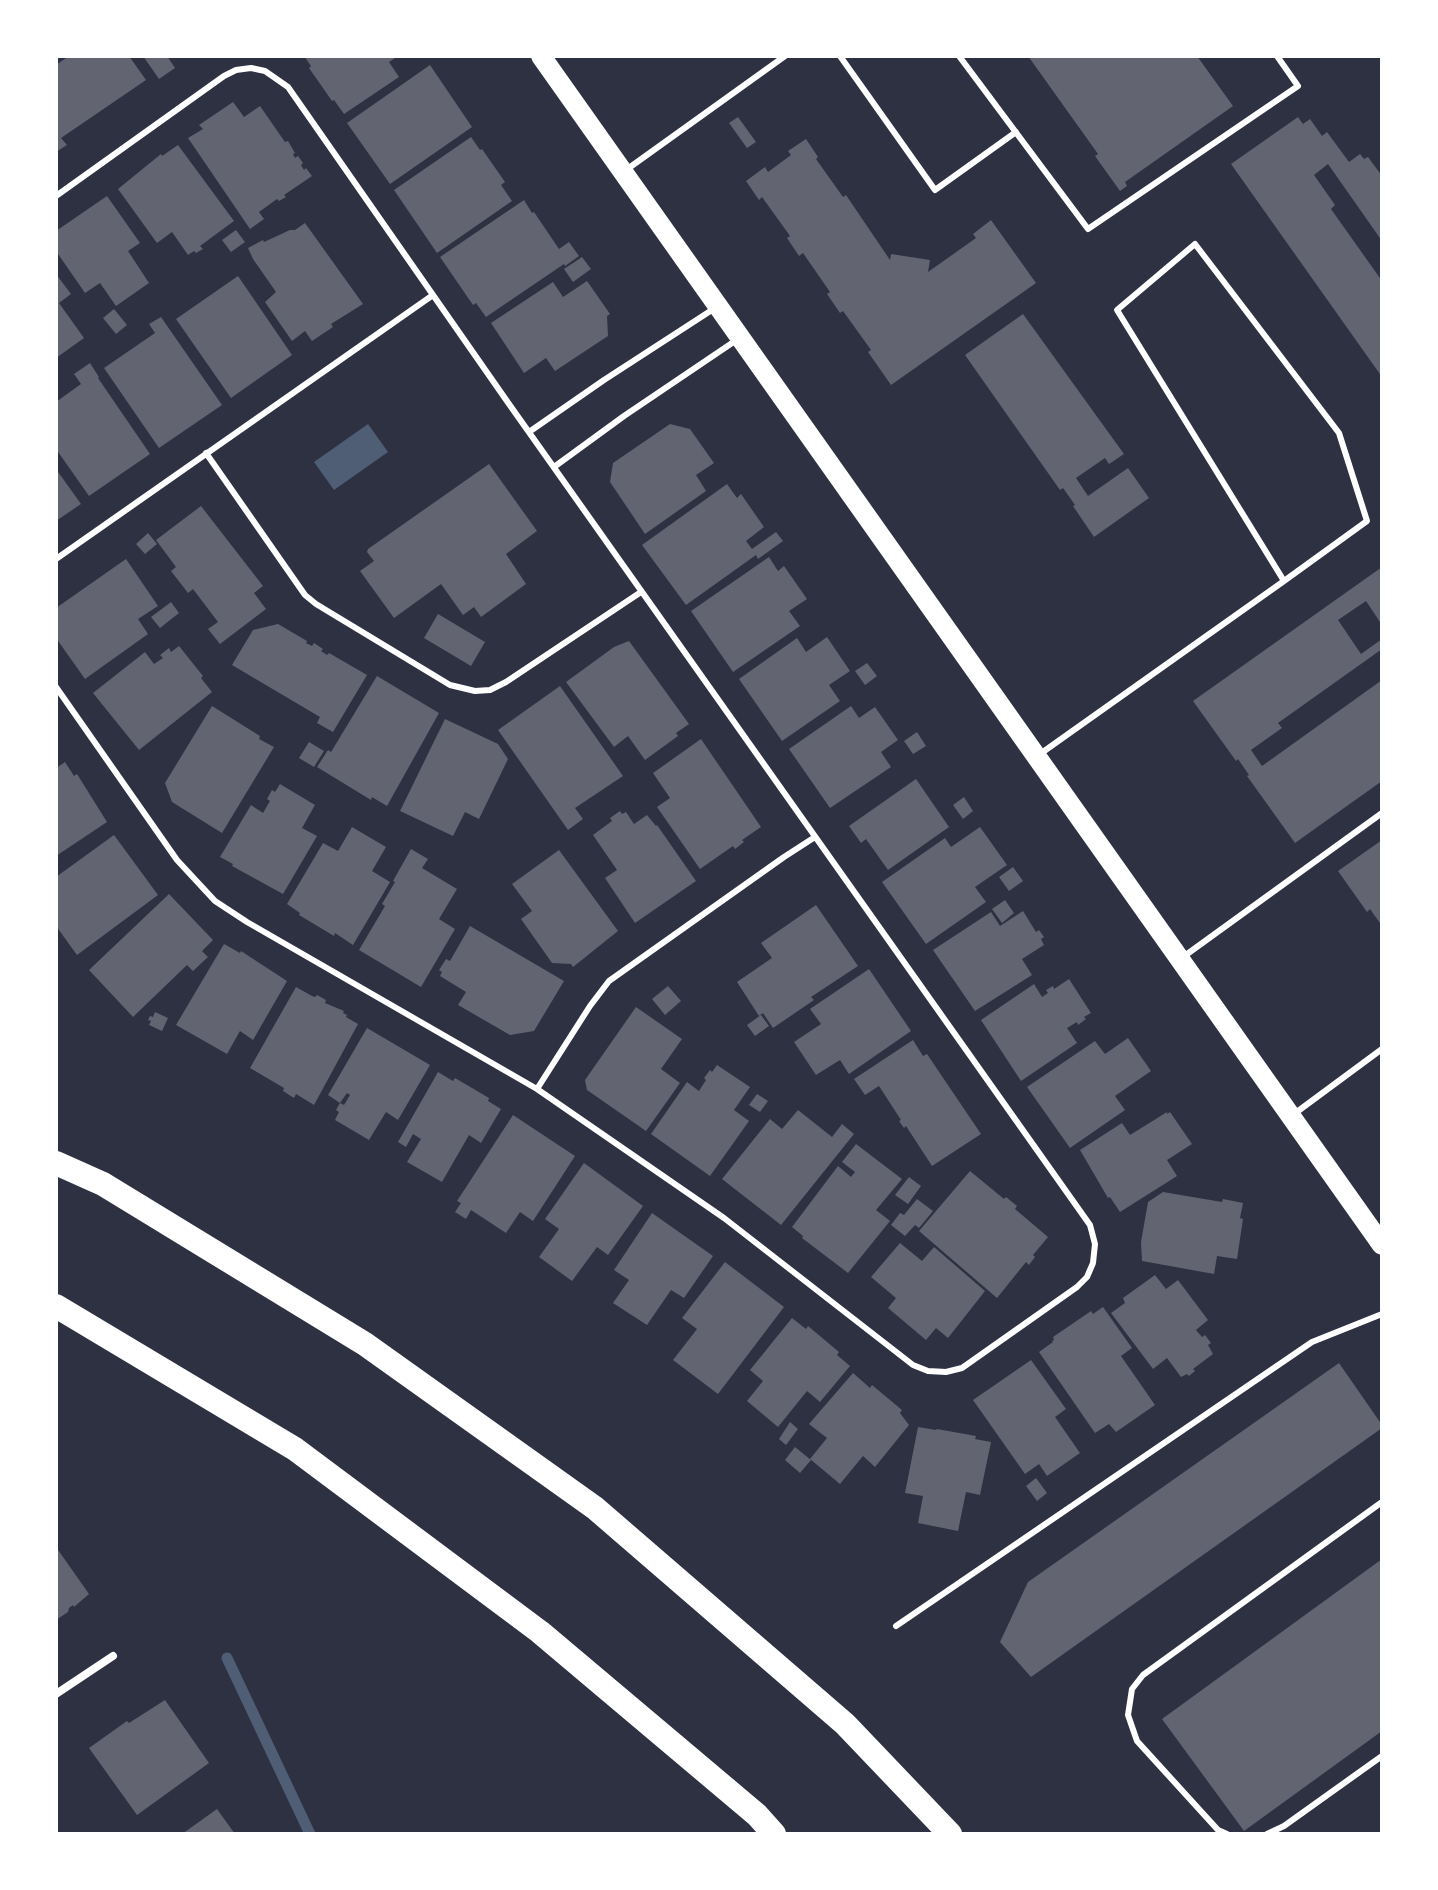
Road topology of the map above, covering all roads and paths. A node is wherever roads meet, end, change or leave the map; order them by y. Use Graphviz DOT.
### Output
graph roads {
  1 [pos="541,56"];
  2 [pos="785,56"];
  3 [pos="840,56"];
  4 [pos="959,56"];
  5 [pos="1277,56"];
  6 [pos="1016,132"];
  7 [pos="623,172"];
  8 [pos="56,196"];
  9 [pos="433,295"];
  10 [pos="718,306"];
  11 [pos="741,337"];
  12 [pos="529,432"];
  13 [pos="206,453"];
  14 [pos="554,467"];
  15 [pos="56,559"];
  16 [pos="1284,581"];
  17 [pos="641,592"];
  18 [pos="56,687"];
  19 [pos="1037,757"];
  20 [pos="1382,813"];
  21 [pos="815,837"];
  22 [pos="1180,959"];
  23 [pos="1382,1049"];
  24 [pos="537,1089"];
  25 [pos="1291,1116"];
  26 [pos="56,1163"];
  27 [pos="1382,1245"];
  28 [pos="56,1306"];
  29 [pos="1382,1314"];
  30 [pos="1382,1502"];
  31 [pos="896,1626"];
  32 [pos="113,1656"];
  33 [pos="56,1694"];
  34 [pos="1382,1756"];
  35 [pos="767,1828"];
  36 [pos="950,1834"];
  37 [pos="1227,1834"];
  38 [pos="1267,1834"];
  1 -- 7 [label="main road"];
  2 -- 7 [label="lane"];
  3 -- 6 [label="lane"];
  4 -- 6 [label="lane"];
  5 -- 6 [label="lane"];
  7 -- 10 [label="main road"];
  8 -- 9 [label="lane"];
  9 -- 12 [label="lane"];
  9 -- 13 [label="lane"];
  10 -- 11 [label="main road"];
  10 -- 12 [label="lane"];
  11 -- 14 [label="lane"];
  11 -- 19 [label="main road"];
  12 -- 14 [label="lane"];
  13 -- 15 [label="lane"];
  13 -- 17 [label="lane"];
  14 -- 17 [label="lane"];
  16 -- 16 [label="lane"];
  16 -- 19 [label="lane"];
  17 -- 21 [label="lane"];
  18 -- 24 [label="lane"];
  19 -- 22 [label="main road"];
  20 -- 22 [label="lane"];
  21 -- 24 [label="lane"];
  21 -- 24 [label="lane"];
  22 -- 25 [label="main road"];
  23 -- 25 [label="lane"];
  25 -- 27 [label="main road"];
  26 -- 36 [label="highway"];
  28 -- 35 [label="highway"];
  29 -- 31 [label="lane"];
  30 -- 37 [label="lane"];
  32 -- 33 [label="street"];
  34 -- 38 [label="lane"];
}
